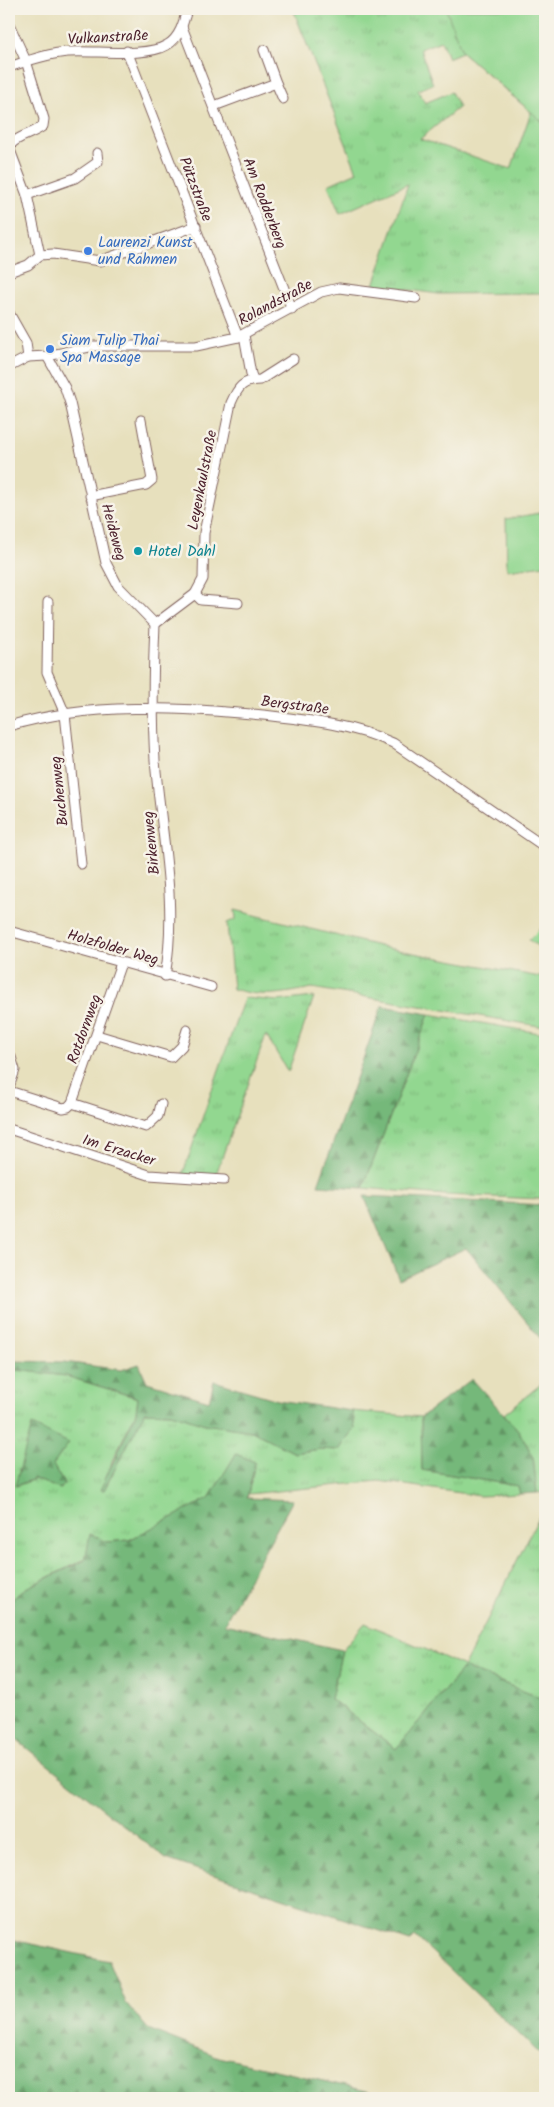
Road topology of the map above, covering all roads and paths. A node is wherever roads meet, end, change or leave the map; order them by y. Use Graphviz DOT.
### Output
graph roads {
  1 [pos="187,9"];
  2 [pos="9,24"];
  3 [pos="182,27"];
  4 [pos="264,50"];
  5 [pos="127,52"];
  6 [pos="26,61"];
  7 [pos="9,67"];
  8 [pos="276,83"];
  9 [pos="282,99"];
  10 [pos="214,106"];
  11 [pos="97,154"];
  12 [pos="27,195"];
  13 [pos="196,226"];
  14 [pos="40,255"];
  15 [pos="9,272"];
  16 [pos="416,298"];
  17 [pos="292,309"];
  18 [pos="9,313"];
  19 [pos="241,336"];
  20 [pos="46,356"];
  21 [pos="28,357"];
  22 [pos="293,360"];
  23 [pos="9,367"];
  24 [pos="253,379"];
  25 [pos="141,420"];
  26 [pos="90,496"];
  27 [pos="195,594"];
  28 [pos="48,602"];
  29 [pos="238,603"];
  30 [pos="155,624"];
  31 [pos="152,707"];
  32 [pos="65,714"];
  33 [pos="9,726"];
  34 [pos="545,847"];
  35 [pos="81,864"];
  36 [pos="9,932"];
  37 [pos="121,963"];
  38 [pos="165,976"];
  39 [pos="211,987"];
  40 [pos="187,1030"];
  41 [pos="97,1035"];
  42 [pos="9,1057"];
  43 [pos="9,1087"];
  44 [pos="9,1091"];
  45 [pos="72,1103"];
  46 [pos="162,1104"];
  47 [pos="9,1129"];
  48 [pos="224,1180"];
  1 -- 3 [label="street, Vulkanstraße"];
  2 -- 6 [label="street"];
  3 -- 5 [label="street, Vulkanstraße"];
  3 -- 10 [label="street, Am Rodderberg"];
  4 -- 8 [label="street"];
  5 -- 6 [label="street, Vulkanstraße"];
  5 -- 13 [label="street, Pützstraße"];
  6 -- 7 [label="street, Vulkanstraße"];
  6 -- 12 [label="street"];
  8 -- 9 [label="street"];
  8 -- 10 [label="street"];
  10 -- 17 [label="street, Am Rodderberg"];
  11 -- 12 [label="street"];
  12 -- 14 [label="street"];
  13 -- 14 [label="street"];
  13 -- 19 [label="street, Pützstraße"];
  14 -- 15 [label="street"];
  16 -- 17 [label="street, Rolandstraße"];
  17 -- 19 [label="street, Rolandstraße"];
  18 -- 21 [label="street"];
  19 -- 20 [label="street, Rolandstraße"];
  19 -- 24 [label="street"];
  20 -- 21 [label="street, Rolandstraße"];
  20 -- 26 [label="street, Heideweg"];
  21 -- 23 [label="street"];
  22 -- 24 [label="street, Leyenkaulstraße"];
  24 -- 27 [label="street, Leyenkaulstraße"];
  25 -- 26 [label="street"];
  26 -- 30 [label="street, Heideweg"];
  27 -- 29 [label="street"];
  27 -- 30 [label="street, Leyenkaulstraße"];
  28 -- 32 [label="street, Buchenweg"];
  30 -- 31 [label="street"];
  31 -- 32 [label="street, Bergstraße"];
  31 -- 34 [label="street, Bergstraße"];
  31 -- 38 [label="street, Birkenweg"];
  32 -- 33 [label="street, Bergstraße"];
  32 -- 35 [label="street, Buchenweg"];
  36 -- 37 [label="street, Holzfolder Weg"];
  37 -- 38 [label="street, Holzfolder Weg"];
  37 -- 41 [label="street, Rotdornweg"];
  38 -- 39 [label="street, Holzfolder Weg"];
  40 -- 41 [label="street"];
  41 -- 45 [label="street, Rotdornweg"];
  42 -- 43 [label="street"];
  44 -- 45 [label="street"];
  45 -- 46 [label="street"];
  47 -- 48 [label="street, Im Erzacker"];
}
